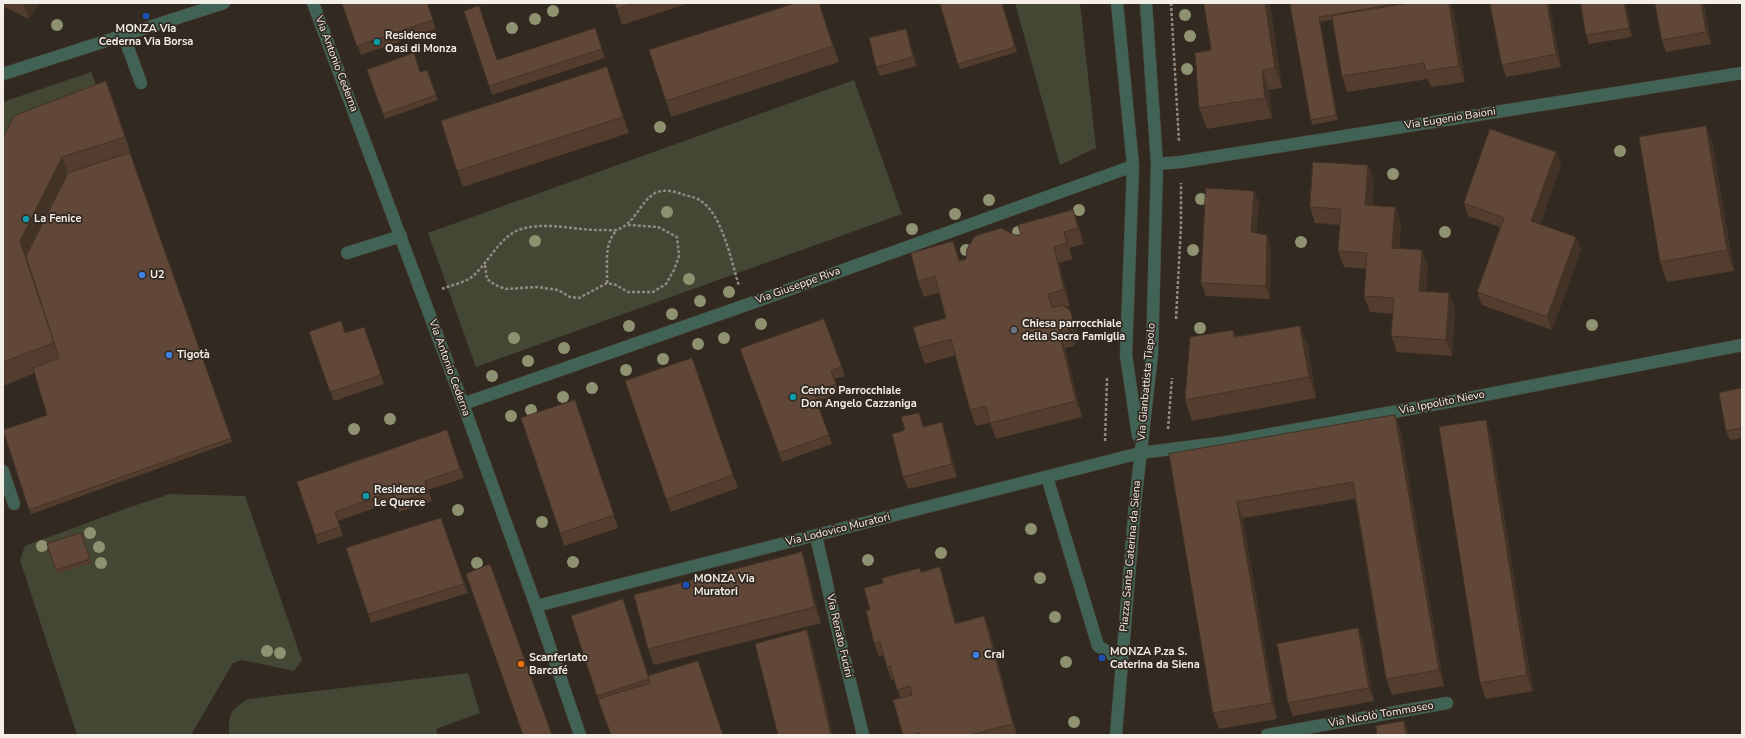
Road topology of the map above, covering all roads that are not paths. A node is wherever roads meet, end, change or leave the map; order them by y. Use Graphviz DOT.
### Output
graph roads {
  1 [pos="224,3"];
  2 [pos="313,3"];
  3 [pos="1117,3"];
  4 [pos="1146,3"];
  5 [pos="123,34"];
  6 [pos="1742,73"];
  7 [pos="3,74"];
  8 [pos="141,83"];
  9 [pos="1157,164"];
  10 [pos="1133,166"];
  11 [pos="401,236"];
  12 [pos="347,253"];
  13 [pos="1742,345"];
  14 [pos="462,404"];
  15 [pos="1140,453"];
  16 [pos="3,471"];
  17 [pos="1047,477"];
  18 [pos="14,504"];
  19 [pos="816,536"];
  20 [pos="536,606"];
  21 [pos="1121,660"];
  22 [pos="1447,703"];
  23 [pos="580,735"];
  24 [pos="863,735"];
  25 [pos="1116,735"];
  26 [pos="1267,735"];
  1 -- 5 [label="street"];
  2 -- 11 [label="street, Via Antonio Cederna"];
  3 -- 10 [label="street, Via Gianbattista Tiepolo"];
  4 -- 9 [label="street, Via Gianbattista Tiepolo"];
  5 -- 7 [label="street"];
  5 -- 8 [label="street"];
  6 -- 9 [label="street, Via Eugenio Baioni"];
  9 -- 15 [label="street, Via Gianbattista Tiepolo"];
  10 -- 14 [label="street, Via Giuseppe Riva"];
  10 -- 15 [label="street, Via Gianbattista Tiepolo"];
  11 -- 12 [label="street"];
  11 -- 14 [label="street, Via Antonio Cederna"];
  13 -- 15 [label="street, Via Ippolito Nievo"];
  14 -- 20 [label="street, Via Antonio Cederna"];
  15 -- 17 [label="street, Via Lodovico Muratori"];
  15 -- 21 [label="street, Piazza Santa Caterina da Siena"];
  16 -- 18 [label="street"];
  17 -- 19 [label="street, Via Lodovico Muratori"];
  17 -- 21 [label="street"];
  19 -- 20 [label="street, Via Lodovico Muratori"];
  19 -- 24 [label="street, Via Renato Fucini"];
  20 -- 23 [label="street, Via Antonio Cederna"];
  21 -- 25 [label="street, Piazza Santa Caterina da Siena"];
  22 -- 26 [label="street, Via Nicolò Tommaseo"];
}
